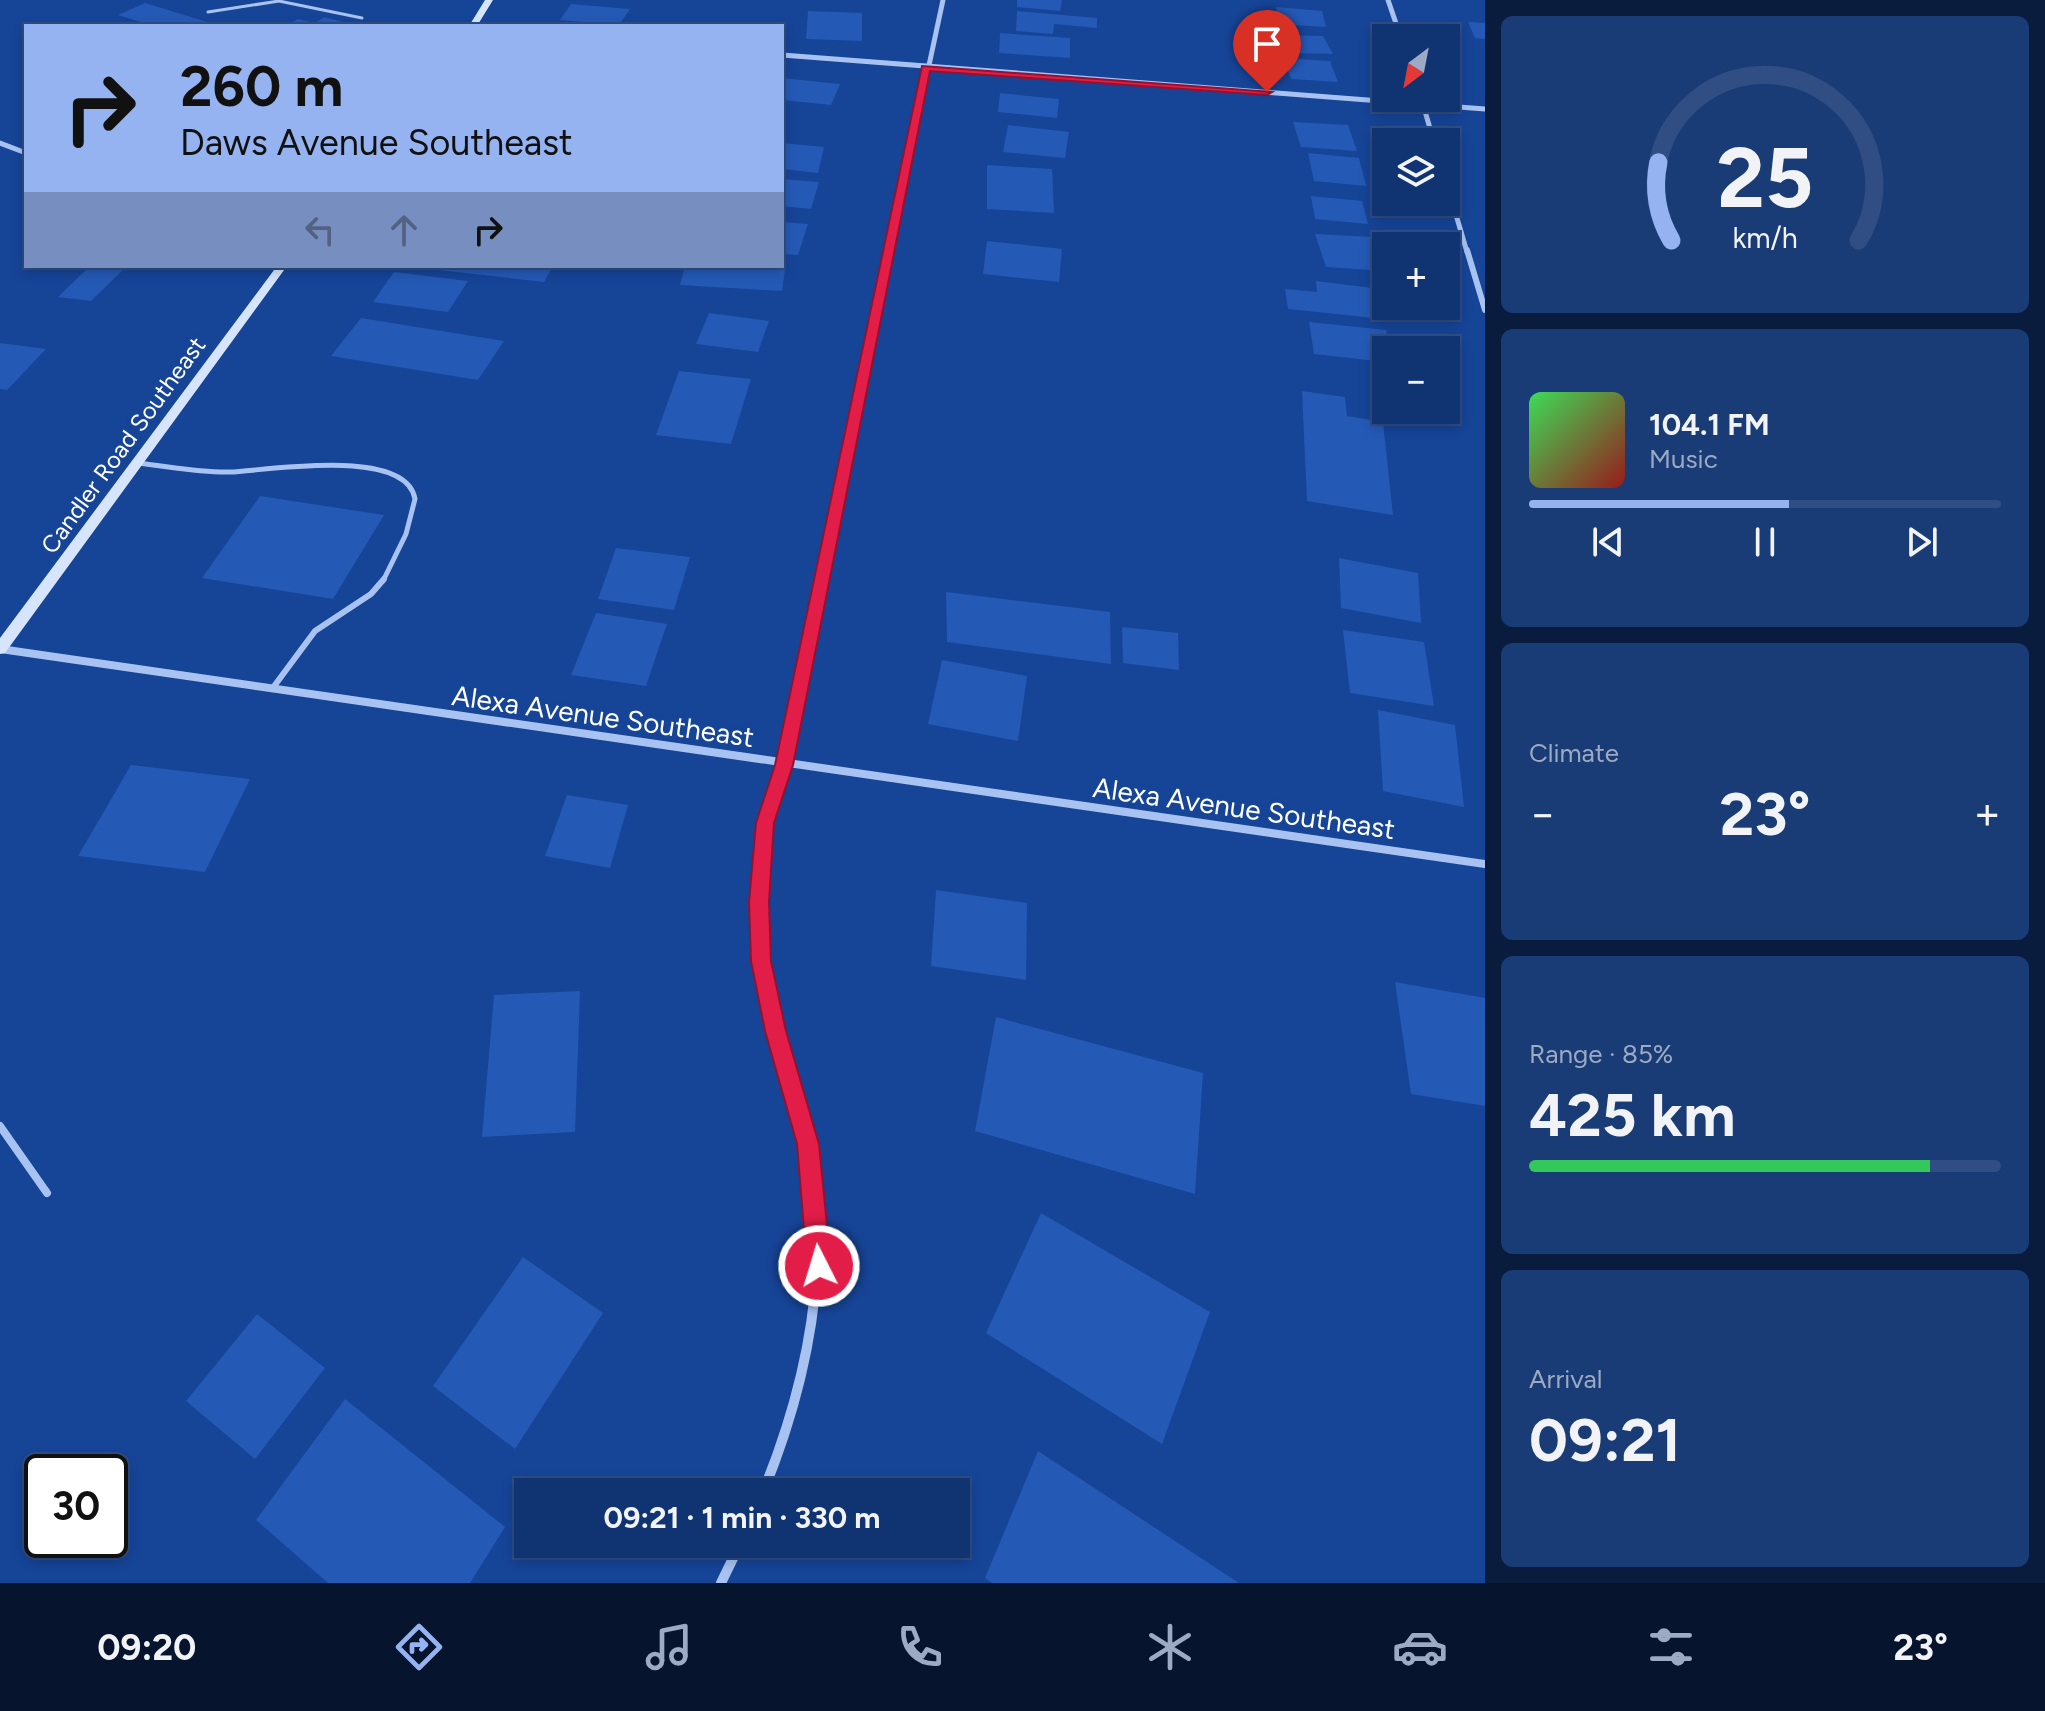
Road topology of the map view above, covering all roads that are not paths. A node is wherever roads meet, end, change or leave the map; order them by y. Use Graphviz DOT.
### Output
graph roads {
  1 [pos="489,0"];
  2 [pos="943,0"];
  3 [pos="1388,0"];
  4 [pos="208,12"];
  5 [pos="362,18"];
  6 [pos="474,24"];
  7 [pos="1396,24"];
  8 [pos="784,55"];
  9 [pos="926,68"];
  10 [pos="1372,98"];
  11 [pos="1460,106"];
  12 [pos="1485,109"];
  13 [pos="0,143"];
  14 [pos="24,152"];
  15 [pos="1457,216"];
  16 [pos="281,268"];
  17 [pos="1485,310"];
  18 [pos="137,463"];
  19 [pos="0,649"];
  20 [pos="272,689"];
  21 [pos="784,765"];
  22 [pos="1485,864"];
  23 [pos="0,1126"];
  24 [pos="47,1193"];
  25 [pos="768,1478"];
  26 [pos="733,1558"];
  27 [pos="721,1583"];
  1 -- 6 [label="main road"];
  2 -- 9 [label="street"];
  3 -- 7 [label="street"];
  4 -- 5 [label="lane"];
  8 -- 9 [label="street"];
  9 -- 10 [label="street"];
  9 -- 21 [label="street"];
  11 -- 12 [label="street"];
  13 -- 14 [label="street"];
  15 -- 17 [label="street"];
  16 -- 18 [label="main road, Candler Road Southeast"];
  18 -- 19 [label="main road, Candler Road Southeast"];
  18 -- 20 [label="lane"];
  19 -- 20 [label="street, Alexa Avenue Southeast"];
  20 -- 21 [label="street, Alexa Avenue Southeast"];
  21 -- 22 [label="street, Alexa Avenue Southeast"];
  21 -- 25 [label="street"];
  23 -- 24 [label="lane"];
  26 -- 27 [label="street"];
}
